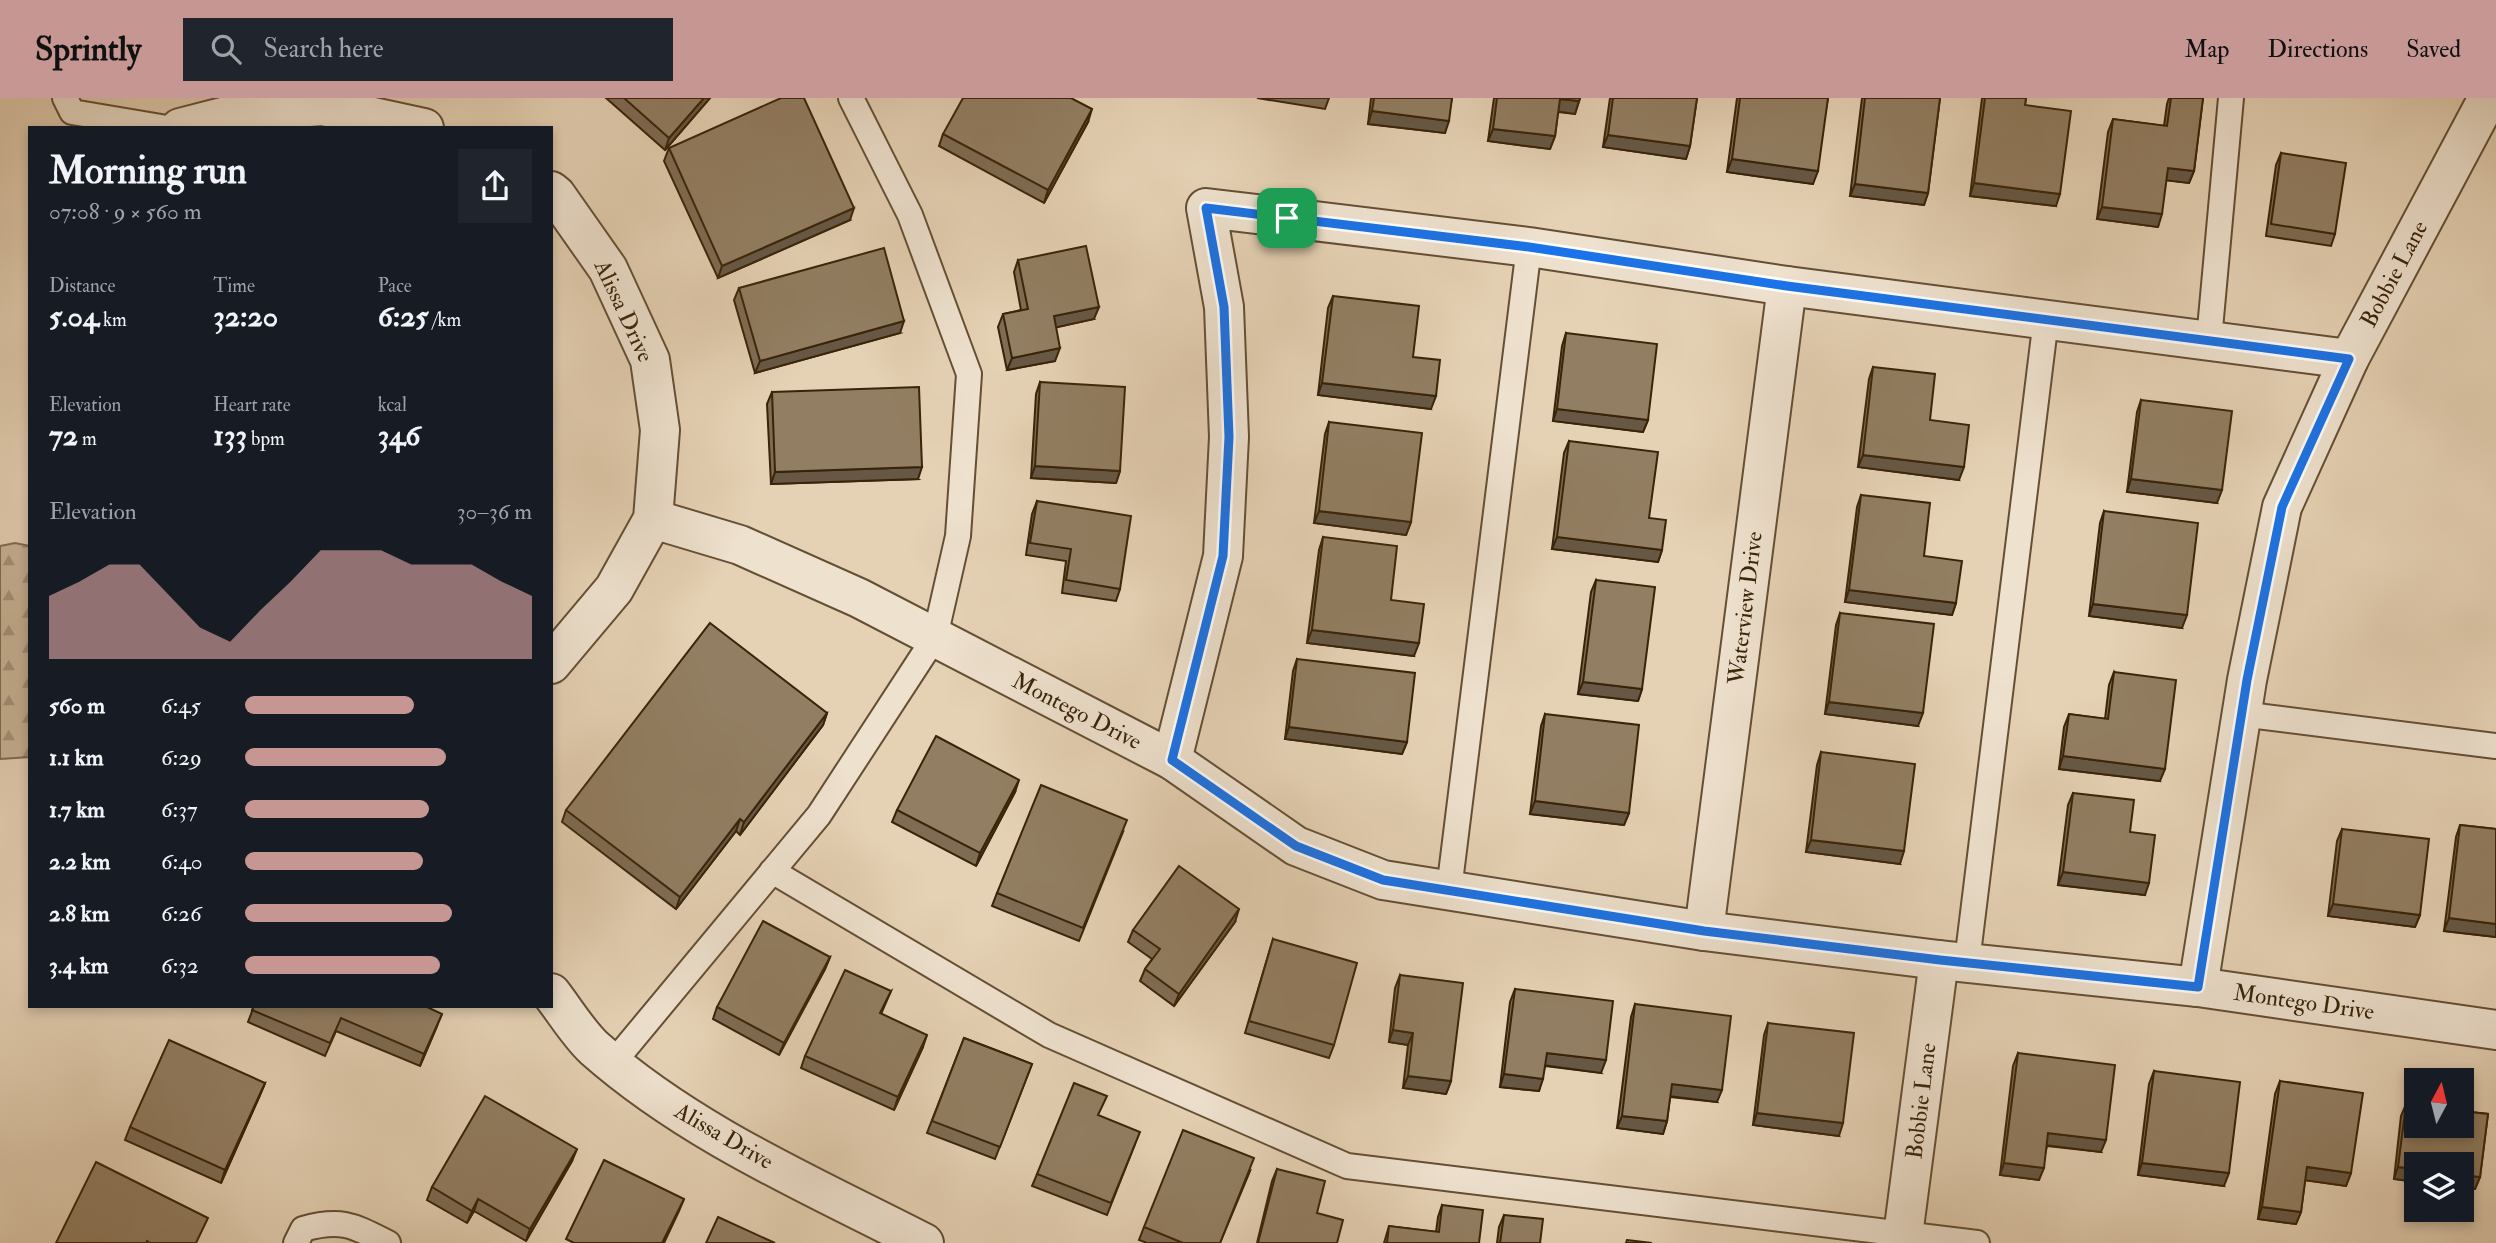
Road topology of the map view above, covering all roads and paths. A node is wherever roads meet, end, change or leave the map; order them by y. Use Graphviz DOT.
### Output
graph roads {
  1 [pos="65,98"];
  2 [pos="851,98"];
  3 [pos="2231,98"];
  4 [pos="2487,98"];
  5 [pos="155,126"];
  6 [pos="188,126"];
  7 [pos="415,126"];
  8 [pos="553,193"];
  9 [pos="1529,247"];
  10 [pos="1787,286"];
  11 [pos="2046,319"];
  12 [pos="2209,340"];
  13 [pos="2349,359"];
  14 [pos="653,519"];
  15 [pos="935,638"];
  16 [pos="553,662"];
  17 [pos="2241,714"];
  18 [pos="2496,746"];
  19 [pos="1172,760"];
  20 [pos="772,871"];
  21 [pos="1449,890"];
  22 [pos="1704,931"];
  23 [pos="1953,961"];
  24 [pos="2198,987"];
  25 [pos="553,996"];
  26 [pos="2496,1030"];
  27 [pos="613,1063"];
  28 [pos="300,1236"];
  29 [pos="1903,1238"];
  30 [pos="388,1243"];
  31 [pos="924,1243"];
  32 [pos="1977,1243"];
  1 -- 5 [label="lane"];
  2 -- 15 [label="lane"];
  3 -- 12 [label="lane"];
  4 -- 13 [label="street, Bobbie Lane"];
  6 -- 7 [label="street"];
  8 -- 14 [label="street, Alissa Drive"];
  9 -- 10 [label="street"];
  9 -- 19 [label="street"];
  9 -- 21 [label="lane"];
  10 -- 11 [label="street"];
  10 -- 22 [label="street, Waterview Drive"];
  11 -- 12 [label="street"];
  11 -- 23 [label="lane"];
  12 -- 13 [label="street"];
  13 -- 17 [label="street, Bobbie Lane"];
  14 -- 15 [label="street, Montego Drive"];
  14 -- 16 [label="street, Alissa Drive"];
  15 -- 19 [label="street, Montego Drive"];
  15 -- 20 [label="lane"];
  17 -- 18 [label="lane"];
  17 -- 24 [label="street, Bobbie Lane"];
  19 -- 21 [label="street, Montego Drive"];
  20 -- 27 [label="lane"];
  20 -- 29 [label="lane"];
  21 -- 22 [label="street, Montego Drive"];
  22 -- 23 [label="street, Montego Drive"];
  23 -- 24 [label="street, Montego Drive"];
  23 -- 29 [label="street, Bobbie Lane"];
  24 -- 26 [label="street, Montego Drive"];
  25 -- 27 [label="street, Alissa Drive"];
  27 -- 31 [label="street, Alissa Drive"];
  28 -- 30 [label="lane"];
  29 -- 32 [label="lane"];
}
